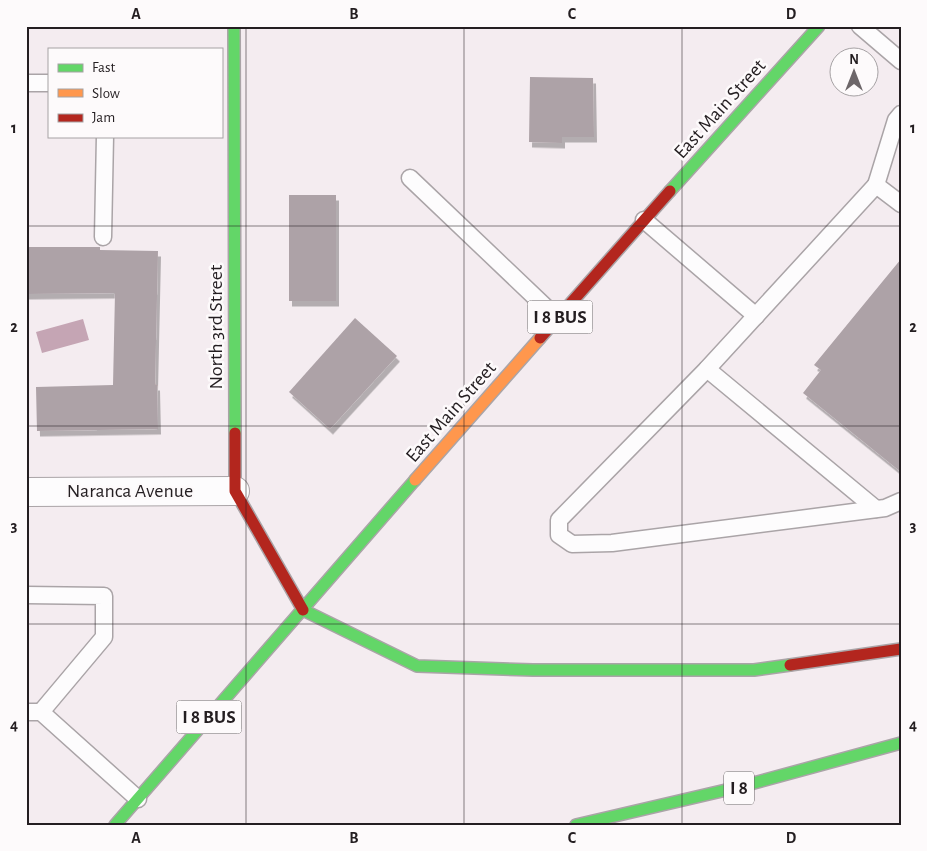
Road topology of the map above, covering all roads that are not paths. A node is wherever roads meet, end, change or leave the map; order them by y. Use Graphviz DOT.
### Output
graph roads {
  1 [pos="234,26"];
  2 [pos="860,26"];
  3 [pos="813,28"];
  4 [pos="901,61"];
  5 [pos="26,83"];
  6 [pos="48,84"];
  7 [pos="228,84"];
  8 [pos="901,114"];
  9 [pos="105,138"];
  10 [pos="410,178"];
  11 [pos="876,185"];
  12 [pos="901,204"];
  13 [pos="644,220"];
  14 [pos="103,237"];
  15 [pos="756,316"];
  16 [pos="558,318"];
  17 [pos="707,369"];
  18 [pos="234,491"];
  19 [pos="26,492"];
  20 [pos="901,501"];
  21 [pos="876,509"];
  22 [pos="26,595"];
  23 [pos="303,610"];
  24 [pos="901,649"];
  25 [pos="33,712"];
  26 [pos="901,743"];
  27 [pos="138,799"];
  28 [pos="114,825"];
  29 [pos="576,825"];
  1 -- 7 [label="main road, North 3rd Street"];
  2 -- 4 [label="lane"];
  3 -- 13 [label="main road, East Main Street / I 8 BUS"];
  5 -- 6 [label="lane"];
  7 -- 18 [label="main road, North 3rd Street"];
  8 -- 11 [label="lane"];
  9 -- 14 [label="lane"];
  10 -- 16 [label="lane"];
  11 -- 12 [label="lane"];
  11 -- 15 [label="lane"];
  13 -- 15 [label="lane"];
  13 -- 16 [label="main road, East Main Street / I 8 BUS"];
  15 -- 17 [label="lane"];
  16 -- 23 [label="main road, East Main Street / I 8 BUS"];
  17 -- 21 [label="lane"];
  17 -- 21 [label="lane"];
  18 -- 19 [label="street, Naranca Avenue"];
  18 -- 23 [label="main road"];
  20 -- 21 [label="lane"];
  22 -- 25 [label="lane"];
  23 -- 24 [label="main road"];
  23 -- 27 [label="main road, East Main Street / I 8 BUS"];
  25 -- 27 [label="lane"];
  26 -- 29 [label="main road, I 8"];
  27 -- 28 [label="main road, East Main Street / I 8 BUS"];
}
